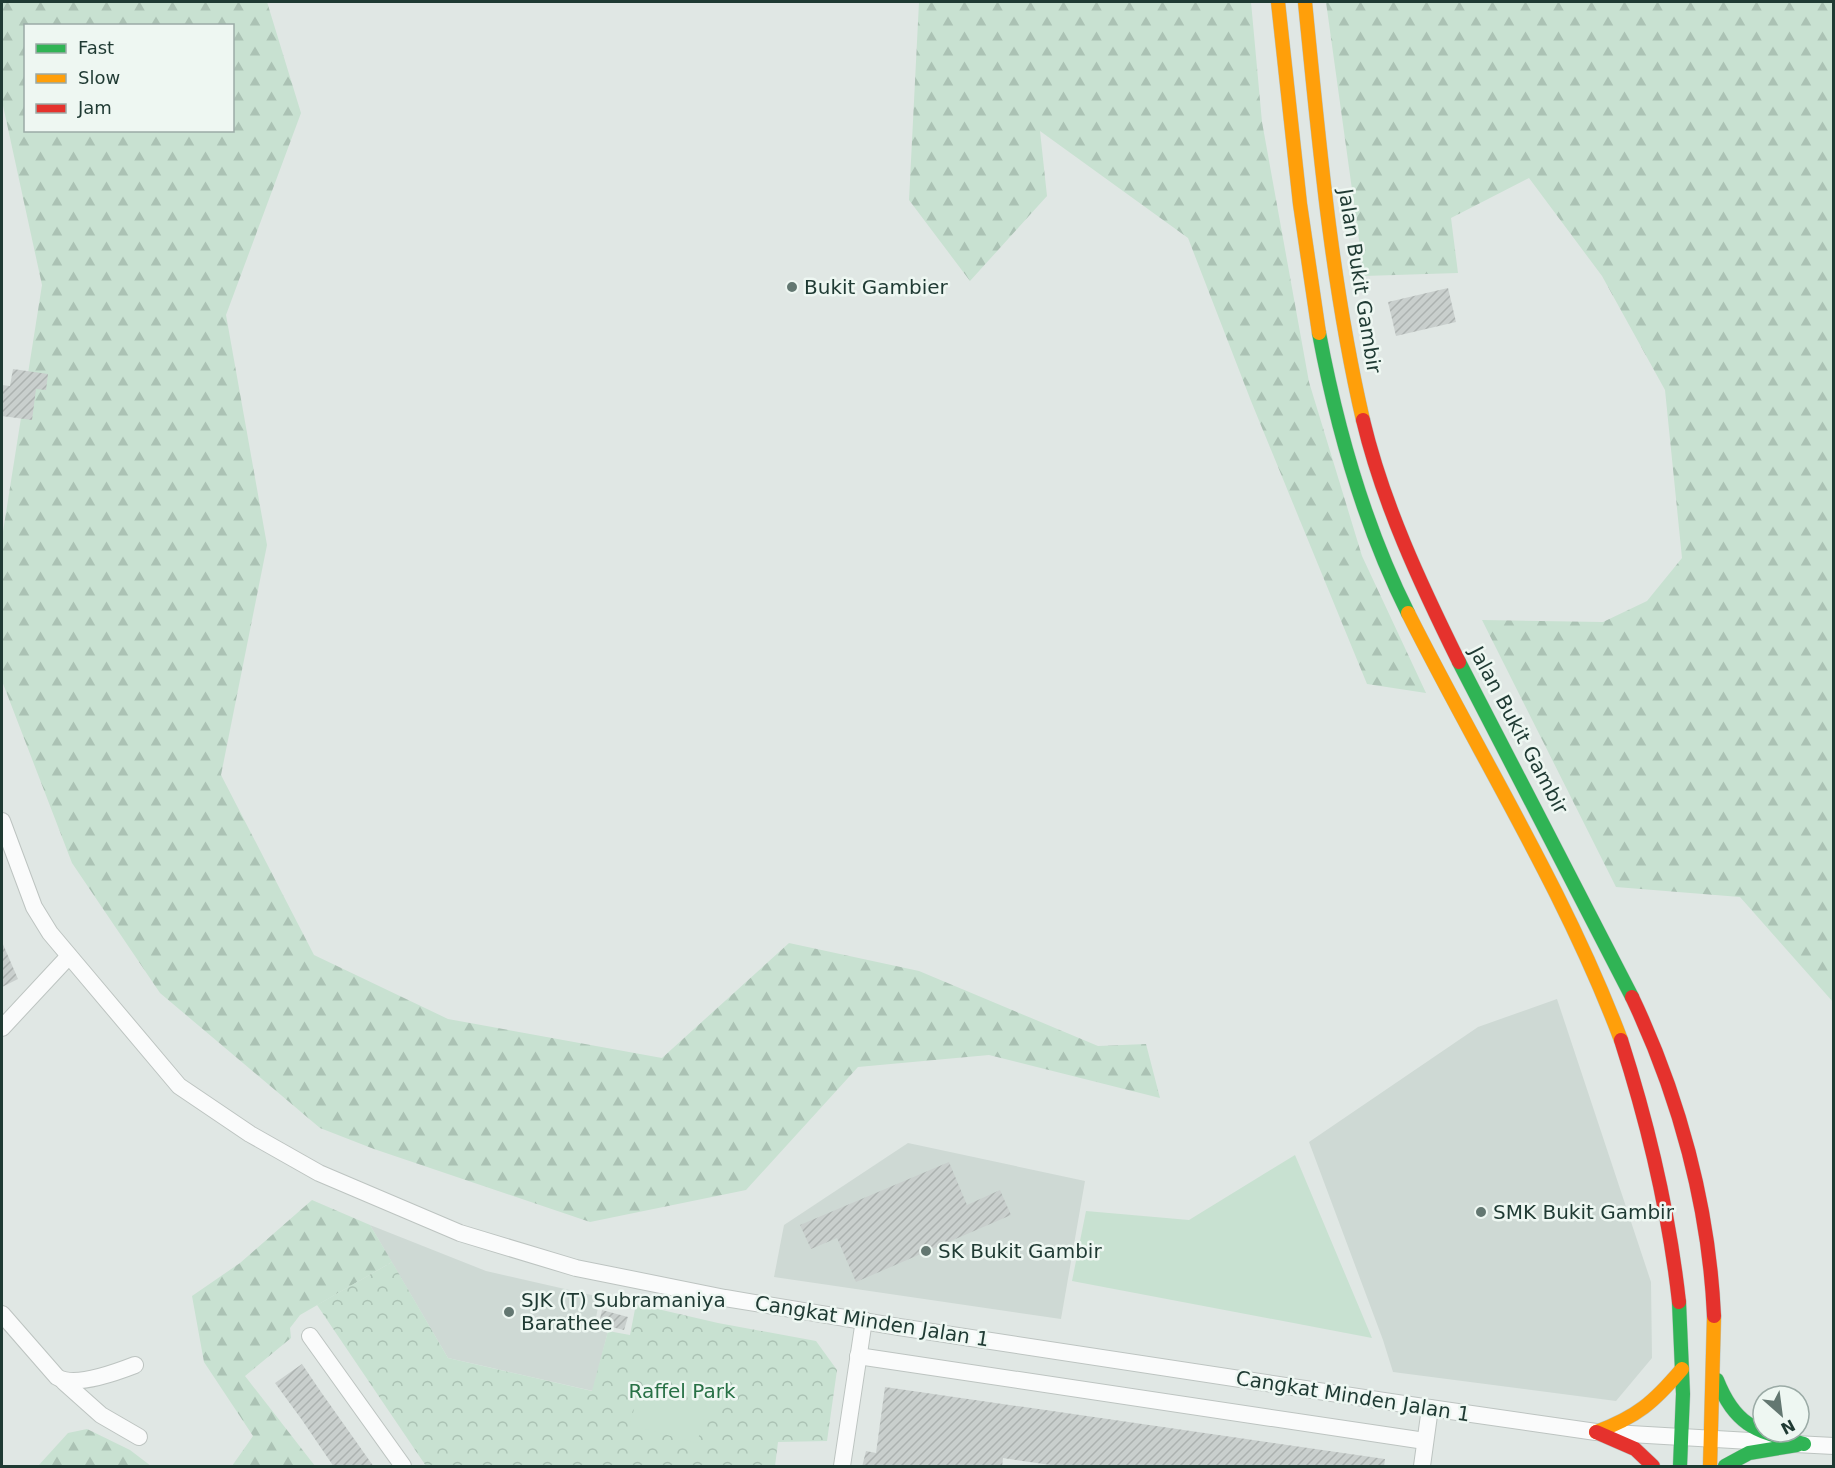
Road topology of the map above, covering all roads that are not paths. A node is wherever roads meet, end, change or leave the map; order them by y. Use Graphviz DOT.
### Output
graph roads {
  1 [pos="1278,2"];
  2 [pos="1305,2"];
  3 [pos="2,820"];
  4 [pos="69,956"];
  5 [pos="2,1028"];
  6 [pos="2,1314"];
  7 [pos="864,1320"];
  8 [pos="310,1336"];
  9 [pos="858,1356"];
  10 [pos="135,1365"];
  11 [pos="1682,1369"];
  12 [pos="1715,1376"];
  13 [pos="64,1382"];
  14 [pos="1430,1408"];
  15 [pos="1751,1428"];
  16 [pos="1596,1431"];
  17 [pos="139,1437"];
  18 [pos="1683,1437"];
  19 [pos="1711,1438"];
  20 [pos="1425,1441"];
  21 [pos="1751,1441"];
  22 [pos="1804,1444"];
  23 [pos="1833,1446"];
  24 [pos="403,1467"];
  25 [pos="842,1467"];
  26 [pos="1422,1467"];
  27 [pos="1653,1467"];
  28 [pos="1680,1467"];
  29 [pos="1710,1467"];
  30 [pos="1725,1467"];
  1 -- 11 [label="main road"];
  2 -- 12 [label="main road, Jalan Bukit Gambir"];
  3 -- 4 [label="street, Cangkat Minden Jalan 1"];
  4 -- 5 [label="street"];
  4 -- 7 [label="street, Cangkat Minden Jalan 1"];
  6 -- 13 [label="street"];
  7 -- 9 [label="street"];
  7 -- 14 [label="street, Cangkat Minden Jalan 1"];
  8 -- 24 [label="street"];
  9 -- 20 [label="street, Cangkat Minden Jalan 1"];
  9 -- 25 [label="street"];
  10 -- 13 [label="street"];
  11 -- 16 [label="main road"];
  11 -- 18 [label="main road"];
  12 -- 15 [label="main road"];
  12 -- 19 [label="main road, Jalan Bukit Gambir"];
  13 -- 17 [label="street"];
  14 -- 16 [label="street, Cangkat Minden Jalan 1"];
  14 -- 20 [label="street"];
  16 -- 18 [label="street, Cangkat Minden Jalan 1"];
  16 -- 27 [label="main road"];
  18 -- 19 [label="street, Cangkat Minden Jalan 1"];
  18 -- 28 [label="main road"];
  19 -- 21 [label="street, Cangkat Minden Jalan 1"];
  19 -- 29 [label="main road, Jalan Bukit Gambir"];
  20 -- 26 [label="street"];
  22 -- 23 [label="street, Cangkat Minden Jalan 1"];
  22 -- 30 [label="main road"];
}
